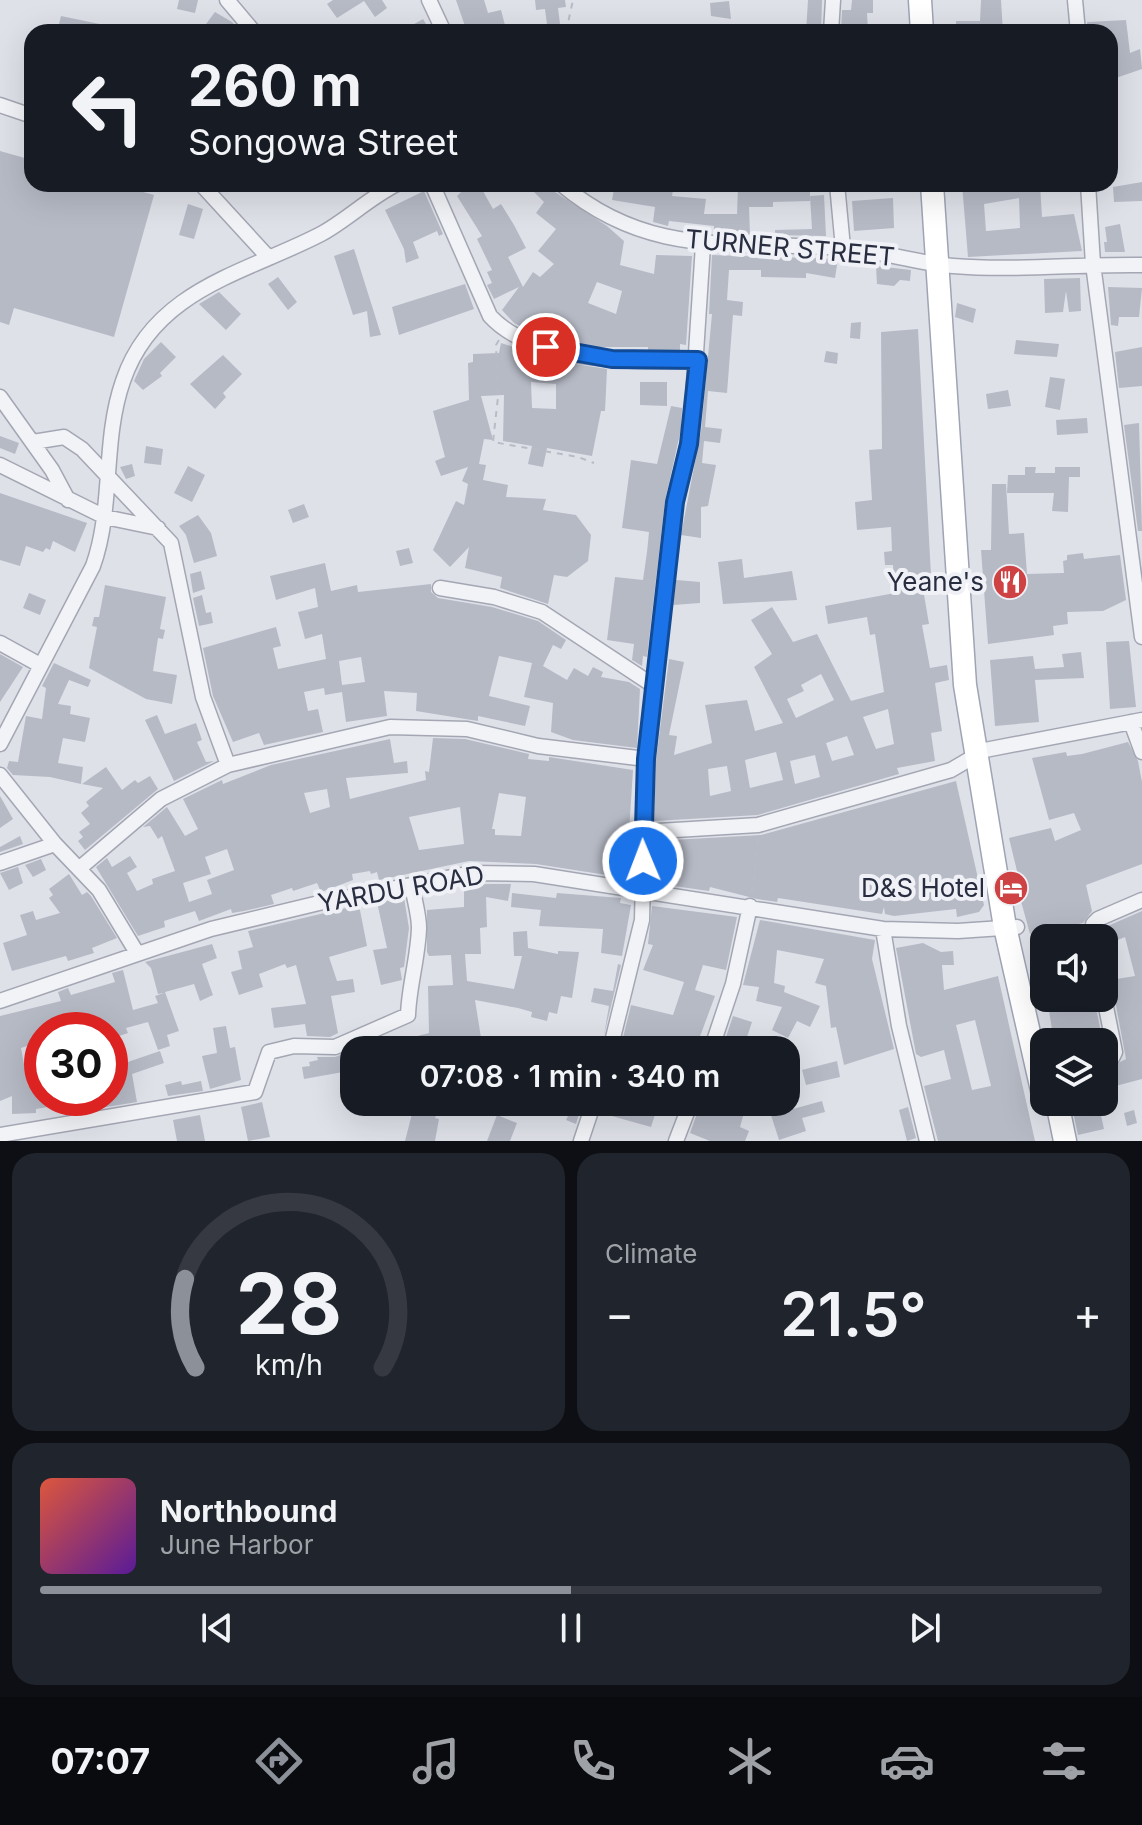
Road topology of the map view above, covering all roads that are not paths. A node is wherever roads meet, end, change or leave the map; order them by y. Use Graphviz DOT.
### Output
graph roads {
  1 [pos="227,0"];
  2 [pos="429,0"];
  3 [pos="833,0"];
  4 [pos="920,0"];
  5 [pos="934,0"];
  6 [pos="1075,0"];
  7 [pos="247,24"];
  8 [pos="440,24"];
  9 [pos="832,24"];
  10 [pos="922,24"];
  11 [pos="935,24"];
  12 [pos="1077,24"];
  13 [pos="0,105"];
  14 [pos="24,113"];
  15 [pos="208,192"];
  16 [pos="380,192"];
  17 [pos="436,192"];
  18 [pos="572,192"];
  19 [pos="838,192"];
  20 [pos="933,192"];
  21 [pos="945,192"];
  22 [pos="1088,192"];
  23 [pos="703,245"];
  24 [pos="843,248"];
  25 [pos="268,257"];
  26 [pos="1093,264"];
  27 [pos="944,265"];
  28 [pos="1142,265"];
  29 [pos="698,360"];
  30 [pos="0,397"];
  31 [pos="33,442"];
  32 [pos="0,465"];
  33 [pos="107,475"];
  34 [pos="68,500"];
  35 [pos="105,517"];
  36 [pos="159,528"];
  37 [pos="440,588"];
  38 [pos="1142,637"];
  39 [pos="0,643"];
  40 [pos="40,665"];
  41 [pos="654,686"];
  42 [pos="1137,721"];
  43 [pos="0,744"];
  44 [pos="1142,752"];
  45 [pos="980,753"];
  46 [pos="646,759"];
  47 [pos="228,765"];
  48 [pos="0,775"];
  49 [pos="642,832"];
  50 [pos="55,844"];
  51 [pos="0,863"];
  52 [pos="81,867"];
  53 [pos="412,885"];
  54 [pos="644,890"];
  55 [pos="1142,900"];
  56 [pos="750,906"];
  57 [pos="1093,924"];
  58 [pos="1011,927"];
  59 [pos="883,929"];
  60 [pos="137,953"];
  61 [pos="0,1001"];
  62 [pos="1030,1028"];
  63 [pos="1040,1028"];
  64 [pos="614,1036"];
  65 [pos="716,1036"];
  66 [pos="589,1116"];
  67 [pos="686,1116"];
  68 [pos="1047,1116"];
  69 [pos="1060,1116"];
  70 [pos="0,1135"];
  71 [pos="581,1141"];
  72 [pos="676,1141"];
  73 [pos="927,1141"];
  74 [pos="1052,1141"];
  75 [pos="1065,1141"];
  1 -- 7 [label="street"];
  2 -- 8 [label="street"];
  3 -- 9 [label="street"];
  4 -- 10 [label="main road"];
  5 -- 11 [label="main road"];
  6 -- 12 [label="street"];
  13 -- 14 [label="street"];
  15 -- 25 [label="street"];
  16 -- 25 [label="street"];
  17 -- 29 [label="street"];
  18 -- 23 [label="street, TURNER STREET"];
  19 -- 24 [label="street"];
  20 -- 27 [label="main road"];
  21 -- 27 [label="main road"];
  22 -- 26 [label="street"];
  23 -- 24 [label="street, TURNER STREET"];
  23 -- 29 [label="street"];
  24 -- 27 [label="street, TURNER STREET"];
  25 -- 33 [label="street"];
  26 -- 27 [label="street, TURNER STREET"];
  26 -- 28 [label="street, TURNER STREET"];
  26 -- 38 [label="street"];
  27 -- 45 [label="main road"];
  29 -- 41 [label="street"];
  30 -- 31 [label="street"];
  31 -- 33 [label="street"];
  31 -- 34 [label="street"];
  32 -- 34 [label="street"];
  33 -- 35 [label="street"];
  33 -- 36 [label="street"];
  34 -- 35 [label="street"];
  35 -- 36 [label="street"];
  35 -- 40 [label="street"];
  36 -- 47 [label="street"];
  37 -- 41 [label="street"];
  39 -- 40 [label="street"];
  40 -- 43 [label="street"];
  41 -- 46 [label="street"];
  42 -- 44 [label="street"];
  42 -- 45 [label="street"];
  45 -- 49 [label="street"];
  45 -- 58 [label="main road"];
  46 -- 47 [label="street"];
  46 -- 49 [label="street"];
  47 -- 52 [label="street"];
  48 -- 50 [label="street"];
  49 -- 54 [label="street"];
  50 -- 51 [label="street"];
  50 -- 52 [label="street"];
  52 -- 60 [label="street"];
  53 -- 54 [label="street, YARDU ROAD"];
  53 -- 60 [label="street, YARDU ROAD"];
  53 -- 70 [label="street"];
  54 -- 56 [label="street, YARDU ROAD"];
  54 -- 64 [label="street"];
  55 -- 57 [label="street"];
  56 -- 59 [label="street, YARDU ROAD"];
  56 -- 65 [label="street"];
  58 -- 59 [label="street, YARDU ROAD"];
  58 -- 62 [label="main road"];
  58 -- 63 [label="main road"];
  59 -- 73 [label="street"];
  60 -- 61 [label="street, YARDU ROAD"];
  66 -- 71 [label="street"];
  67 -- 72 [label="street"];
  68 -- 74 [label="main road"];
  69 -- 75 [label="main road"];
}
